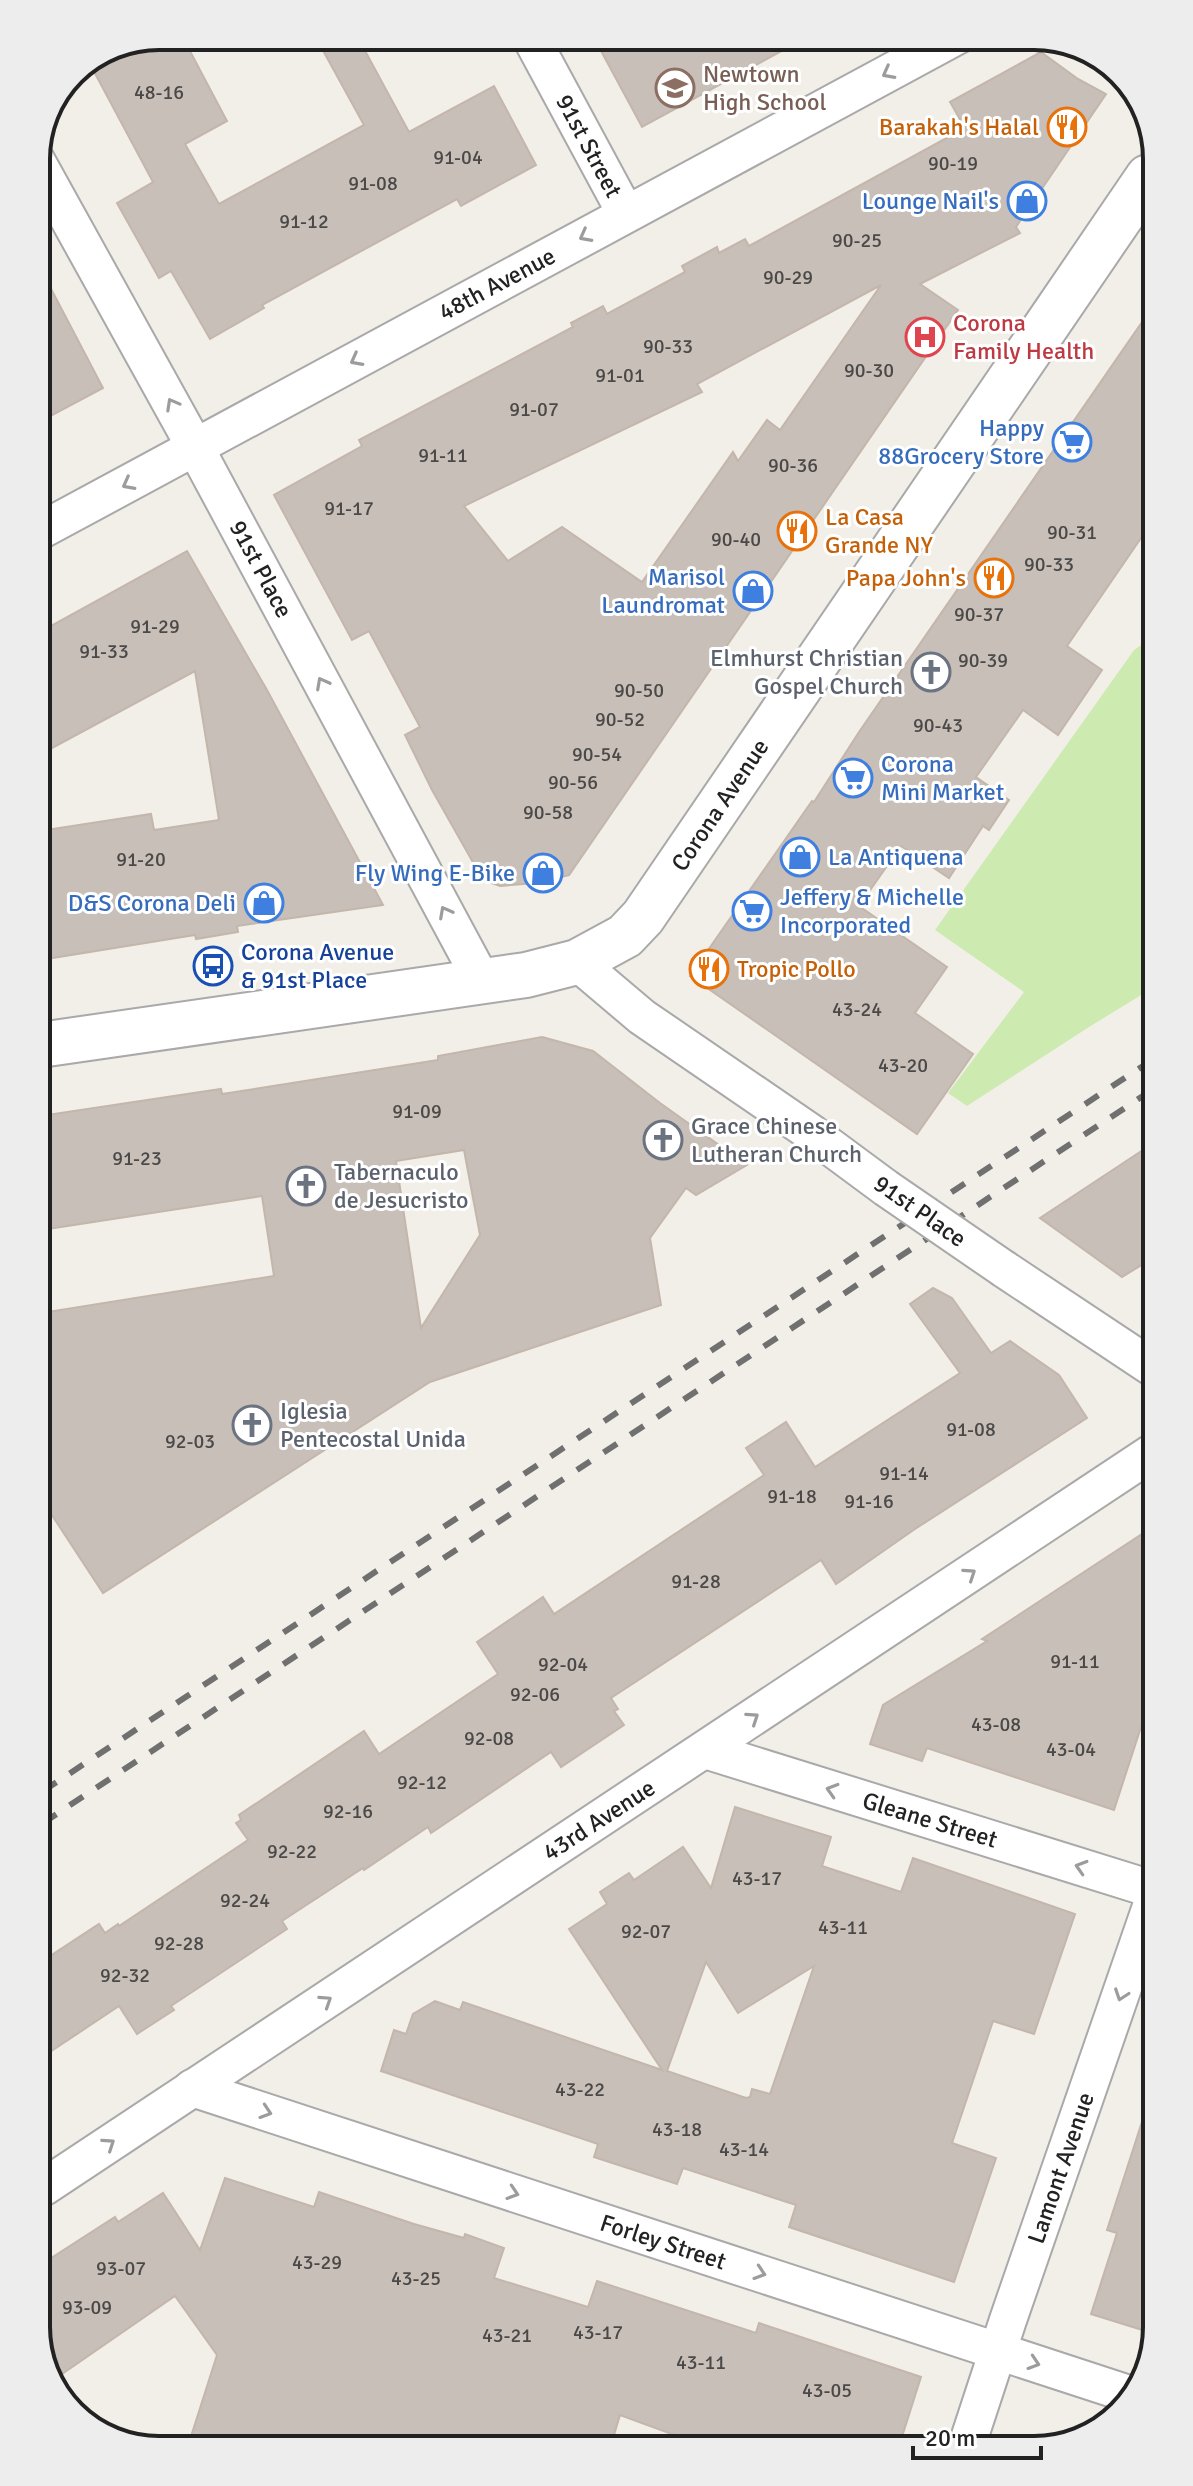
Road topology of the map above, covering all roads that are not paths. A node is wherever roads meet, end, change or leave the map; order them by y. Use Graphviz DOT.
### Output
graph roads {
  1 [pos="538,50"];
  2 [pos="931,50"];
  3 [pos="1143,184"];
  4 [pos="50,185"];
  5 [pos="626,214"];
  6 [pos="195,447"];
  7 [pos="50,526"];
  8 [pos="577,962"];
  9 [pos="482,981"];
  10 [pos="50,1044"];
  11 [pos="1143,1361"];
  12 [pos="1143,1459"];
  13 [pos="705,1750"];
  14 [pos="1143,1888"];
  15 [pos="1143,1927"];
  16 [pos="192,2088"];
  17 [pos="50,2183"];
  18 [pos="997,2351"];
  19 [pos="1122,2392"];
  20 [pos="970,2436"];
  1 -- 5 [label="street, 91st Street"];
  2 -- 5 [label="street, 48th Avenue, one-way"];
  3 -- 8 [label="street, Corona Avenue"];
  6 -- 4 [label="street, 91st Place, one-way"];
  5 -- 6 [label="street, 48th Avenue, one-way"];
  6 -- 7 [label="street, 48th Avenue, one-way"];
  9 -- 6 [label="street, 91st Place, one-way"];
  8 -- 9 [label="street, Corona Avenue"];
  8 -- 11 [label="street, 91st Place, bridge"];
  9 -- 10 [label="street, Corona Avenue"];
  13 -- 12 [label="street, 43rd Avenue, one-way"];
  14 -- 13 [label="street, Gleane Street, one-way"];
  16 -- 13 [label="street, 43rd Avenue, one-way"];
  15 -- 18 [label="street, Lamont Avenue, one-way"];
  17 -- 16 [label="street, 43rd Avenue, one-way"];
  16 -- 18 [label="street, Forley Street, one-way"];
  18 -- 19 [label="street, Forley Street, one-way"];
  18 -- 20 [label="street, Lamont Avenue"];
}
